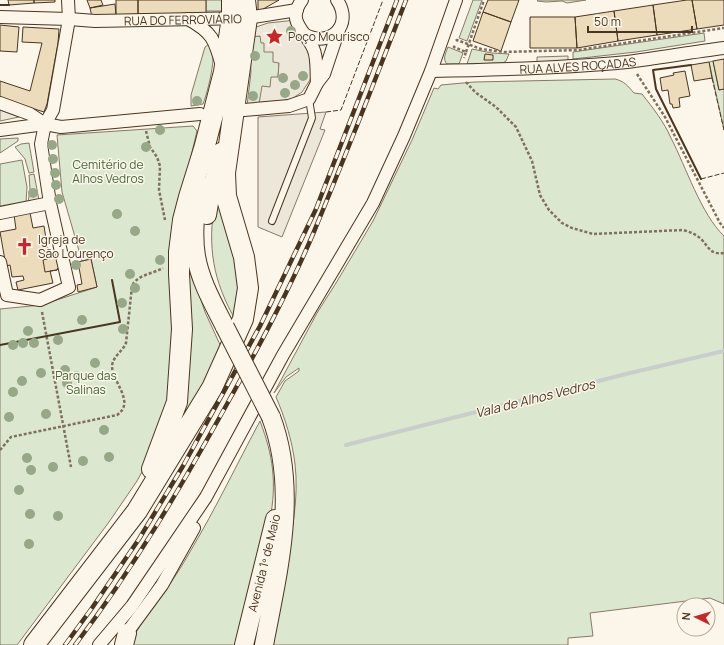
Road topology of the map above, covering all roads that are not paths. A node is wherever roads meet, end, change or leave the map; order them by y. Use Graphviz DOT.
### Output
graph roads {
  1 [pos="68,0"];
  2 [pos="456,0"];
  3 [pos="342,2"];
  4 [pos="299,5"];
  5 [pos="239,9"];
  6 [pos="0,17"];
  7 [pos="69,19"];
  8 [pos="188,19"];
  9 [pos="339,29"];
  10 [pos="304,34"];
  11 [pos="724,48"];
  12 [pos="431,71"];
  13 [pos="224,72"];
  14 [pos="317,83"];
  15 [pos="309,99"];
  16 [pos="0,103"];
  17 [pos="200,114"];
  18 [pos="238,117"];
  19 [pos="45,124"];
  20 [pos="0,130"];
  21 [pos="204,149"];
  22 [pos="50,203"];
  23 [pos="0,213"];
  24 [pos="272,221"];
  25 [pos="0,262"];
  26 [pos="213,303"];
  27 [pos="225,464"];
  28 [pos="284,481"];
  29 [pos="137,511"];
  30 [pos="123,641"];
  31 [pos="244,642"];
  32 [pos="34,645"];
  33 [pos="99,645"];
  34 [pos="264,645"];
  1 -- 7 [label="street"];
  2 -- 12 [label="street"];
  3 -- 9 [label="street"];
  4 -- 5 [label="street, RUA DO FERROVIÁRIO"];
  4 -- 10 [label="street"];
  5 -- 8 [label="street, RUA DO FERROVIÁRIO"];
  5 -- 13 [label="main road"];
  5 -- 18 [label="main road"];
  6 -- 7 [label="street, RUA DO FERROVIÁRIO"];
  7 -- 8 [label="street, RUA DO FERROVIÁRIO"];
  7 -- 19 [label="street"];
  8 -- 13 [label="street"];
  9 -- 10 [label="street"];
  9 -- 14 [label="street"];
  10 -- 14 [label="street"];
  11 -- 12 [label="street, RUA ALVES ROÇADAS"];
  12 -- 27 [label="street"];
  13 -- 21 [label="main road"];
  14 -- 15 [label="street"];
  15 -- 18 [label="street"];
  15 -- 24 [label="lane"];
  16 -- 19 [label="street"];
  17 -- 19 [label="street"];
  18 -- 26 [label="main road"];
  18 -- 29 [label="main road"];
  19 -- 20 [label="street"];
  19 -- 22 [label="street"];
  21 -- 26 [label="main road"];
  21 -- 29 [label="main road"];
  22 -- 23 [label="street"];
  22 -- 25 [label="street"];
  26 -- 28 [label="main road, Avenida 1º de Maio, bridge"];
  27 -- 30 [label="street"];
  27 -- 33 [label="street"];
  28 -- 31 [label="main road, Avenida 1º de Maio"];
  28 -- 34 [label="main road, Avenida 1º de Maio"];
  29 -- 32 [label="main road"];
}
